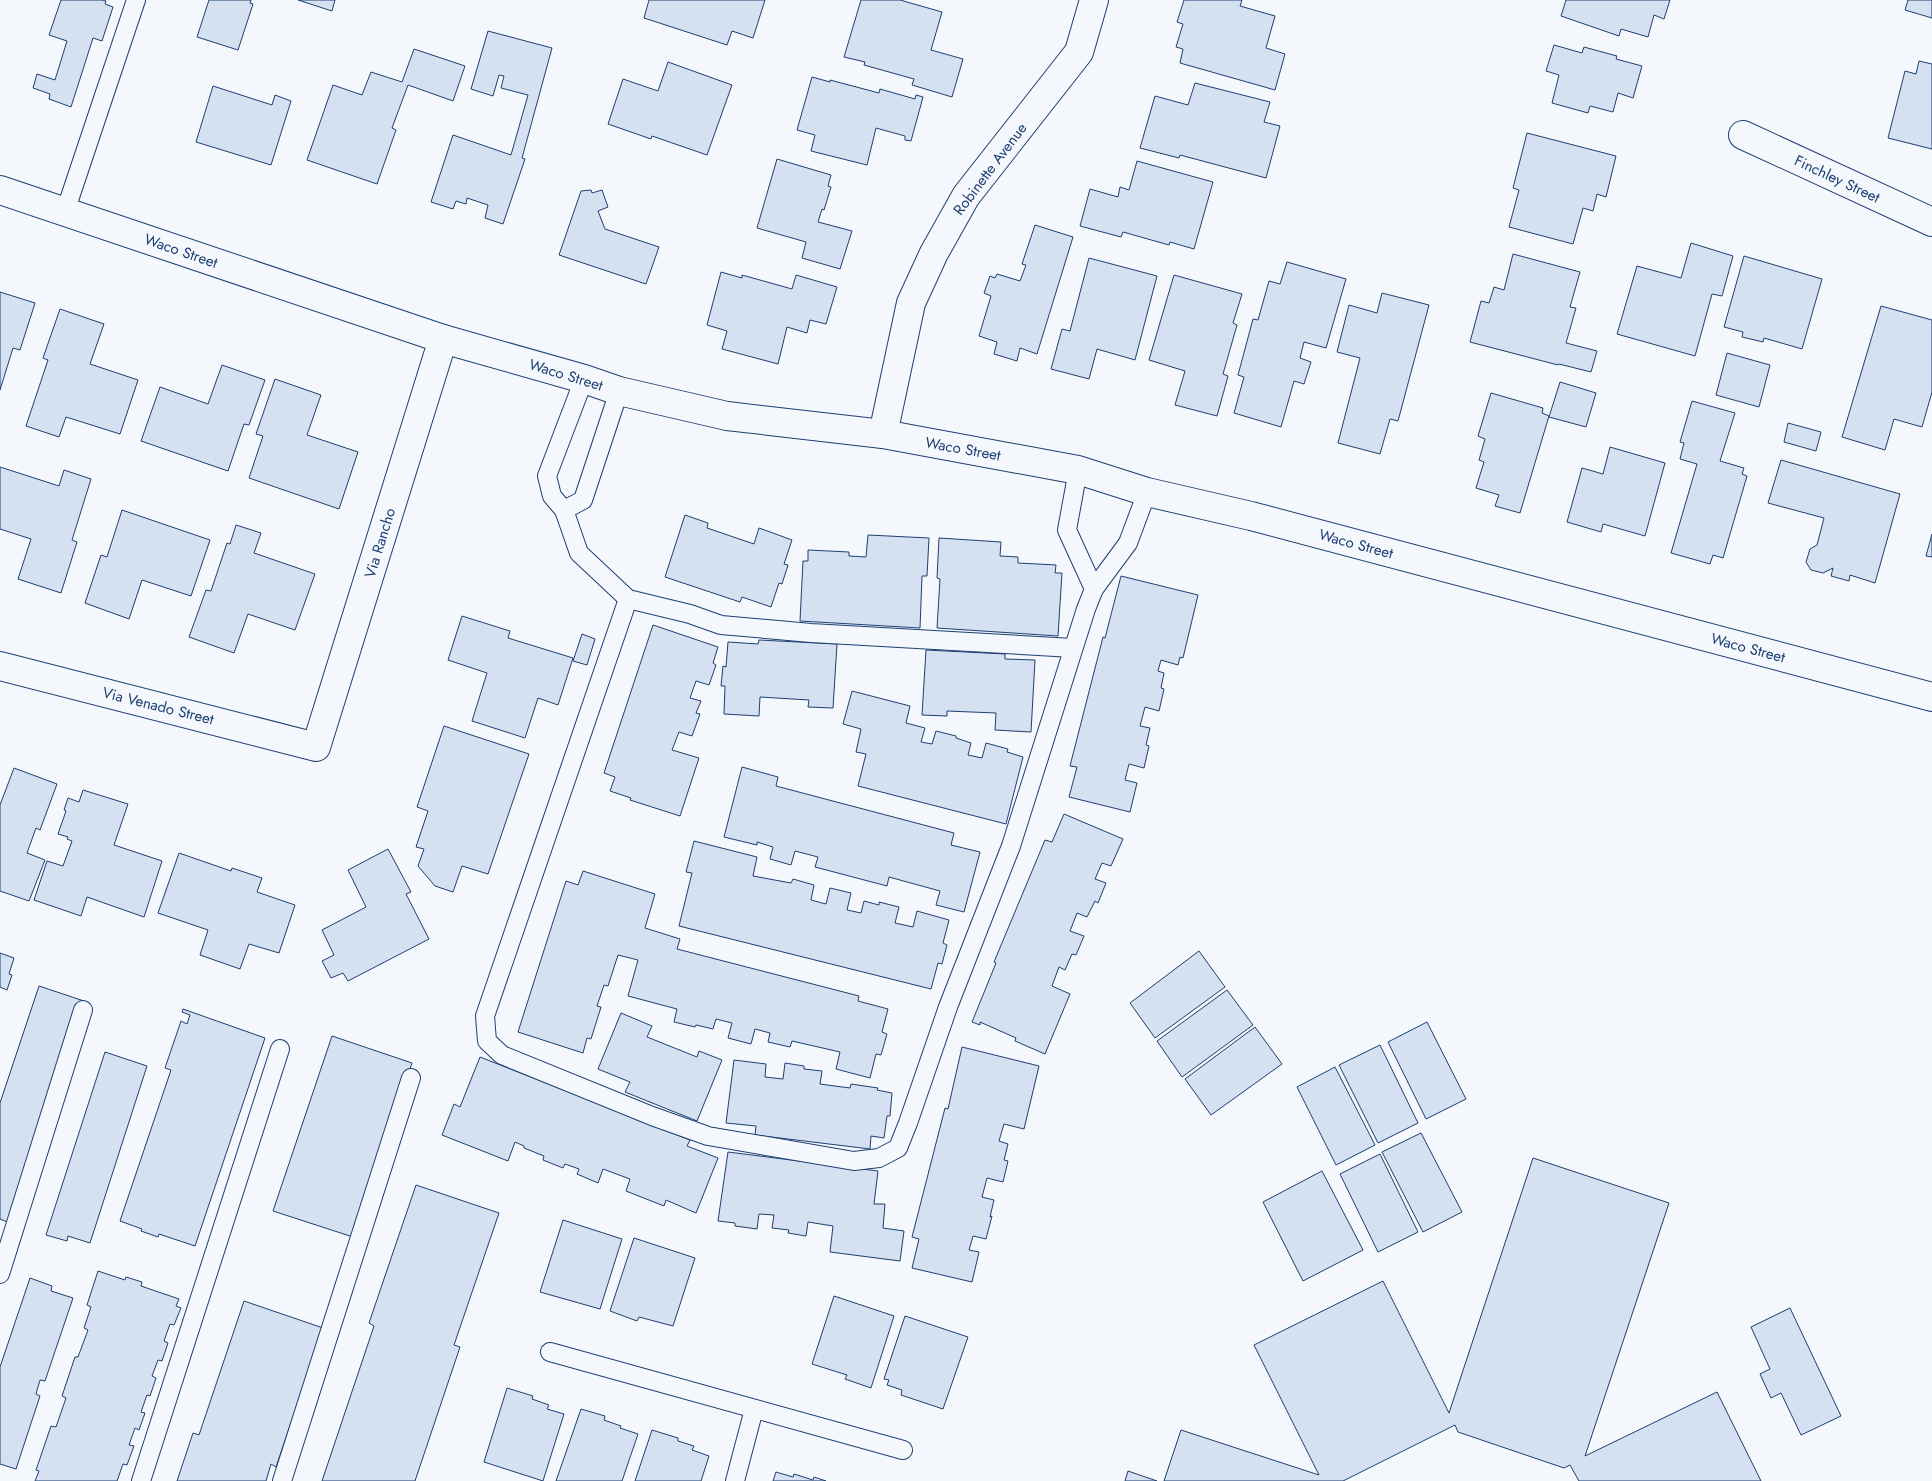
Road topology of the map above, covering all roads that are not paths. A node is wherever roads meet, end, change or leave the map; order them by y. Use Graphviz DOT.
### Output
graph roads {
  1 [pos="136,0"];
  2 [pos="1094,0"];
  3 [pos="1743,135"];
  4 [pos="0,190"];
  5 [pos="65,212"];
  6 [pos="1932,222"];
  7 [pos="443,339"];
  8 [pos="584,379"];
  9 [pos="619,391"];
  10 [pos="883,434"];
  11 [pos="1078,470"];
  12 [pos="1147,492"];
  13 [pos="564,510"];
  14 [pos="1094,589"];
  15 [pos="628,599"];
  16 [pos="1074,648"];
  17 [pos="0,666"];
  18 [pos="1932,697"];
  19 [pos="316,747"];
  20 [pos="83,1010"];
  21 [pos="280,1049"];
  22 [pos="411,1078"];
  23 [pos="0,1274"];
  24 [pos="550,1352"];
  25 [pos="754,1409"];
  26 [pos="903,1450"];
  27 [pos="141,1481"];
  28 [pos="282,1481"];
  29 [pos="735,1481"];
  1 -- 5 [label="lane"];
  2 -- 10 [label="street, Robinette Avenue"];
  3 -- 6 [label="street, Finchley Street"];
  4 -- 5 [label="street, Waco Street"];
  5 -- 7 [label="street, Waco Street"];
  7 -- 8 [label="street, Waco Street"];
  7 -- 19 [label="street, Via Rancho"];
  8 -- 9 [label="street, Waco Street"];
  8 -- 13 [label="lane"];
  9 -- 10 [label="street, Waco Street"];
  9 -- 13 [label="lane"];
  10 -- 11 [label="street, Waco Street"];
  11 -- 12 [label="street, Waco Street"];
  11 -- 14 [label="lane"];
  12 -- 14 [label="lane"];
  12 -- 18 [label="street, Waco Street"];
  13 -- 15 [label="lane"];
  14 -- 16 [label="lane"];
  15 -- 16 [label="lane"];
  15 -- 16 [label="lane"];
  17 -- 19 [label="street, Via Venado Street"];
  20 -- 23 [label="lane"];
  21 -- 27 [label="lane"];
  22 -- 28 [label="lane"];
  24 -- 25 [label="lane"];
  25 -- 26 [label="lane"];
  25 -- 29 [label="lane"];
}
